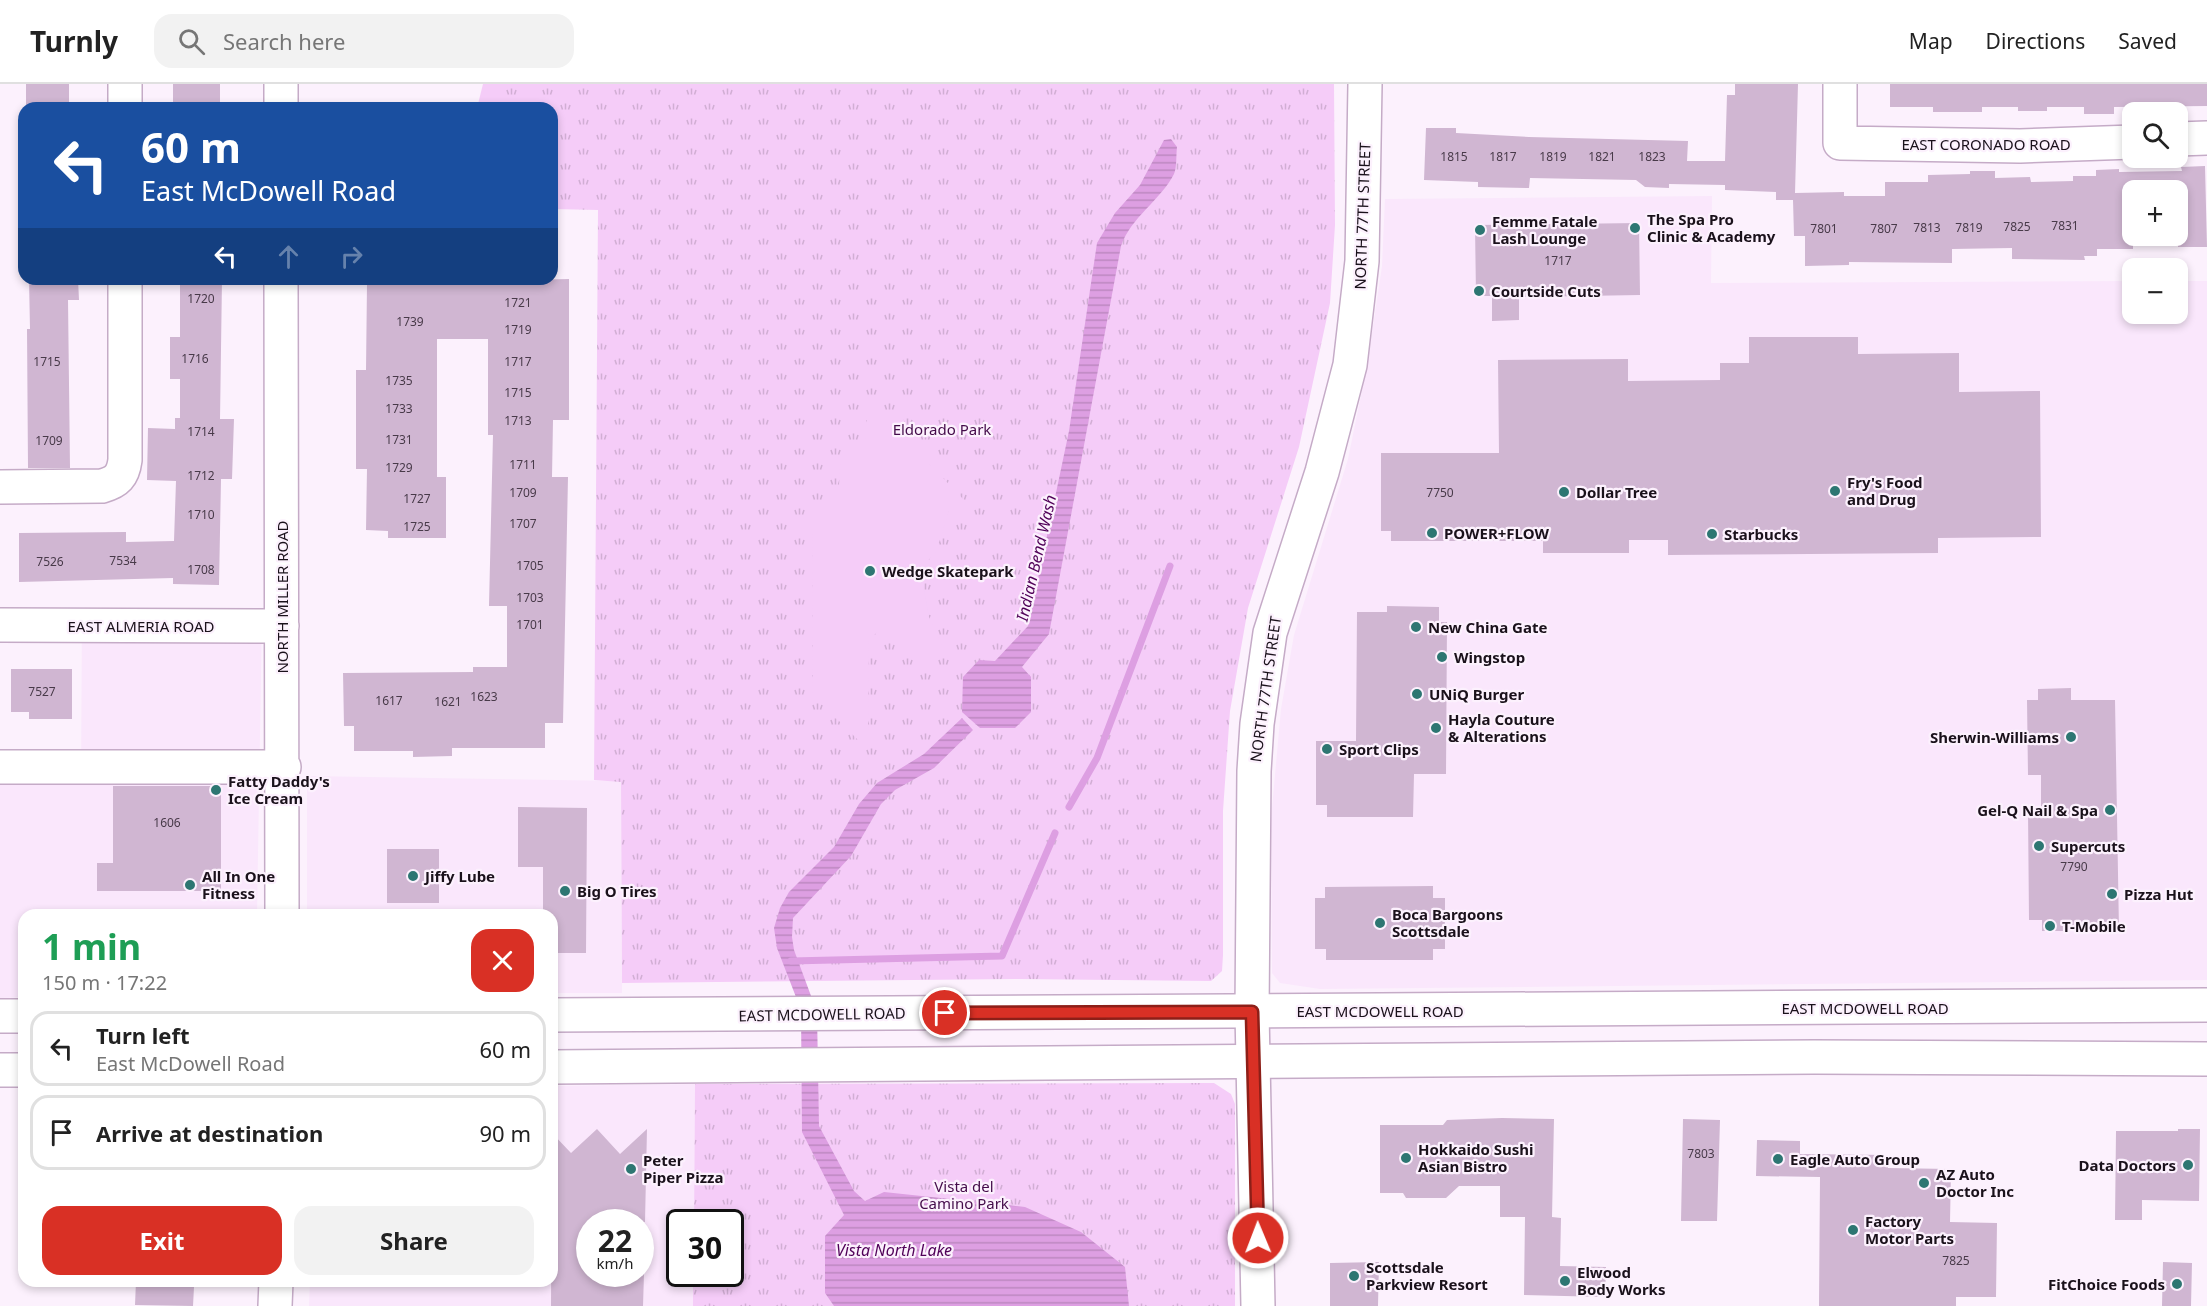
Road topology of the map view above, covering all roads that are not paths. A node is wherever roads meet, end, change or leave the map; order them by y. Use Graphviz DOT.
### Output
graph roads {
  1 [pos="125,84"];
  2 [pos="281,84"];
  3 [pos="1365,84"];
  4 [pos="1840,84"];
  5 [pos="125,102"];
  6 [pos="281,102"];
  7 [pos="2207,138"];
  8 [pos="2188,139"];
  9 [pos="2122,142"];
  10 [pos="125,285"];
  11 [pos="281,285"];
  12 [pos="0,487"];
  13 [pos="0,625"];
  14 [pos="282,626"];
  15 [pos="0,767"];
  16 [pos="284,767"];
  17 [pos="282,909"];
  18 [pos="2207,1005"];
  19 [pos="1252,1012"];
  20 [pos="558,1015"];
  21 [pos="0,1016"];
  22 [pos="18,1016"];
  23 [pos="2207,1059"];
  24 [pos="1254,1062"];
  25 [pos="558,1067"];
  26 [pos="0,1070"];
  27 [pos="18,1070"];
  28 [pos="276,1287"];
  29 [pos="275,1306"];
  30 [pos="1258,1306"];
  1 -- 5 [label="main road"];
  2 -- 6 [label="main road"];
  3 -- 19 [label="main road, NORTH 77TH STREET"];
  4 -- 9 [label="main road, EAST CORONADO ROAD"];
  7 -- 8 [label="main road"];
  10 -- 12 [label="main road"];
  11 -- 14 [label="main road, NORTH MILLER ROAD"];
  13 -- 14 [label="main road, EAST ALMERIA ROAD"];
  14 -- 16 [label="main road, NORTH MILLER ROAD"];
  15 -- 16 [label="main road"];
  16 -- 17 [label="main road, NORTH MILLER ROAD"];
  18 -- 19 [label="main road, EAST MCDOWELL ROAD"];
  19 -- 20 [label="main road, EAST MCDOWELL ROAD"];
  19 -- 24 [label="main road, NORTH 77TH STREET"];
  21 -- 22 [label="main road"];
  23 -- 24 [label="main road"];
  24 -- 25 [label="main road"];
  24 -- 30 [label="main road, NORTH 77TH STREET"];
  26 -- 27 [label="main road"];
  28 -- 29 [label="main road"];
}
